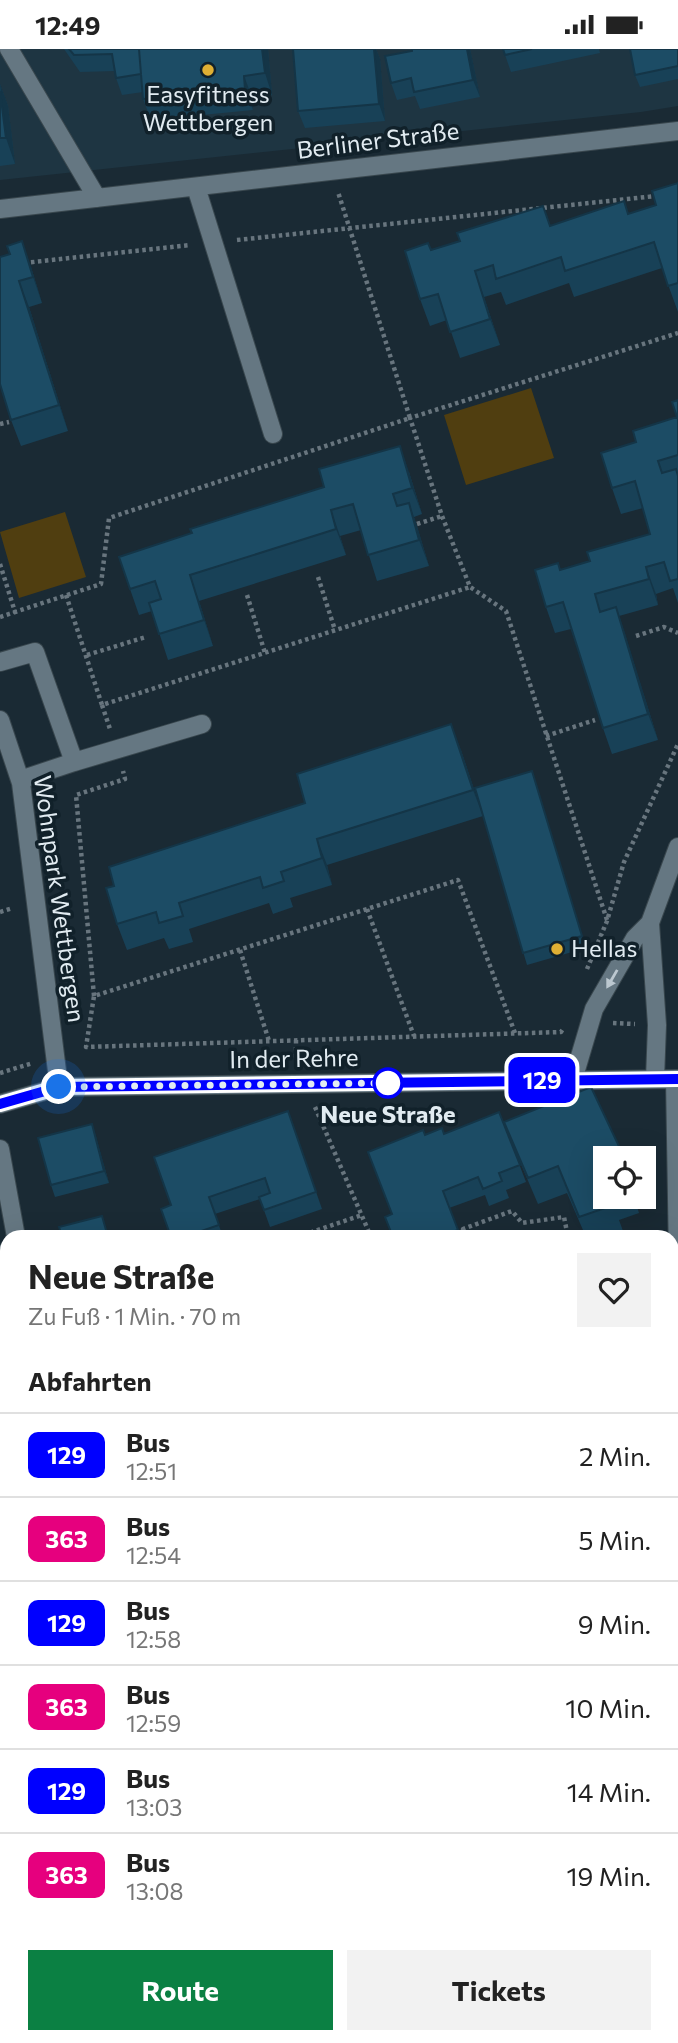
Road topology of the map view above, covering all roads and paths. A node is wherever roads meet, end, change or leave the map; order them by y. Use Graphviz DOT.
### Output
graph roads {
  1 [pos="9,49"];
  2 [pos="678,131"];
  3 [pos="332,171"];
  4 [pos="196,187"];
  5 [pos="664,195"];
  6 [pos="97,198"];
  7 [pos="0,209"];
  8 [pos="349,230"];
  9 [pos="213,242"];
  10 [pos="12,264"];
  11 [pos="678,333"];
  12 [pos="410,418"];
  13 [pos="9,422"];
  14 [pos="0,424"];
  15 [pos="273,434"];
  16 [pos="442,516"];
  17 [pos="416,524"];
  18 [pos="0,564"];
  19 [pos="318,577"];
  20 [pos="470,587"];
  21 [pos="66,595"];
  22 [pos="247,595"];
  23 [pos="15,613"];
  24 [pos="0,617"];
  25 [pos="335,630"];
  26 [pos="678,632"];
  27 [pos="636,636"];
  28 [pos="146,637"];
  29 [pos="265,653"];
  30 [pos="87,655"];
  31 [pos="0,662"];
  32 [pos="102,705"];
  33 [pos="0,720"];
  34 [pos="595,720"];
  35 [pos="202,724"];
  36 [pos="546,736"];
  37 [pos="678,744"];
  38 [pos="116,749"];
  39 [pos="74,762"];
  40 [pos="20,780"];
  41 [pos="678,848"];
  42 [pos="367,909"];
  43 [pos="607,921"];
  44 [pos="650,923"];
  45 [pos="240,950"];
  46 [pos="587,971"];
  47 [pos="94,996"];
  48 [pos="590,1022"];
  49 [pos="657,1025"];
  50 [pos="515,1033"];
  51 [pos="414,1037"];
  52 [pos="269,1041"];
  53 [pos="656,1079"];
  54 [pos="676,1079"];
  55 [pos="573,1080"];
  56 [pos="297,1084"];
  57 [pos="59,1087"];
  58 [pos="0,1104"];
  59 [pos="0,1149"];
  60 [pos="362,1215"];
  61 [pos="15,1230"];
  62 [pos="317,1230"];
  63 [pos="368,1230"];
  64 [pos="463,1230"];
  65 [pos="567,1230"];
  66 [pos="678,1230"];
  1 -- 6 [label="street"];
  2 -- 3 [label="street, Berliner Straße"];
  3 -- 4 [label="street, Berliner Straße"];
  3 -- 8 [label="path"];
  4 -- 6 [label="street, Berliner Straße"];
  4 -- 9 [label="street"];
  5 -- 8 [label="path"];
  6 -- 7 [label="street, Berliner Straße"];
  8 -- 9 [label="path"];
  8 -- 12 [label="path"];
  9 -- 10 [label="path"];
  9 -- 15 [label="street"];
  11 -- 12 [label="path"];
  12 -- 16 [label="path"];
  12 -- 21 [label="path"];
  13 -- 14 [label="path"];
  16 -- 17 [label="path"];
  16 -- 20 [label="path"];
  18 -- 23 [label="path"];
  19 -- 25 [label="path"];
  20 -- 25 [label="path"];
  20 -- 36 [label="path"];
  21 -- 23 [label="path"];
  21 -- 30 [label="path"];
  22 -- 29 [label="path"];
  23 -- 24 [label="path"];
  25 -- 29 [label="path"];
  26 -- 27 [label="path"];
  28 -- 30 [label="path"];
  29 -- 32 [label="path"];
  30 -- 32 [label="path"];
  31 -- 39 [label="street"];
  32 -- 38 [label="path"];
  33 -- 40 [label="street, Wohnpark Wettbergen"];
  34 -- 36 [label="path"];
  35 -- 38 [label="street"];
  36 -- 43 [label="path"];
  37 -- 43 [label="path"];
  38 -- 39 [label="street"];
  38 -- 47 [label="path"];
  39 -- 40 [label="street"];
  40 -- 57 [label="street, Wohnpark Wettbergen"];
  41 -- 44 [label="street"];
  42 -- 45 [label="path"];
  42 -- 50 [label="path"];
  42 -- 51 [label="path"];
  43 -- 46 [label="path"];
  44 -- 48 [label="street, one-way"];
  44 -- 49 [label="street"];
  45 -- 47 [label="path"];
  45 -- 52 [label="path"];
  47 -- 52 [label="path"];
  48 -- 49 [label="path"];
  48 -- 50 [label="path"];
  48 -- 55 [label="street"];
  49 -- 53 [label="street"];
  50 -- 51 [label="path"];
  51 -- 52 [label="path"];
  53 -- 54 [label="street, In der Rehre"];
  53 -- 55 [label="street, In der Rehre"];
  54 -- 66 [label="street, In der Rehre"];
  55 -- 56 [label="street, In der Rehre"];
  56 -- 57 [label="street, In der Rehre"];
  56 -- 60 [label="path"];
  57 -- 58 [label="street, In der Rehre"];
  59 -- 61 [label="street"];
  60 -- 62 [label="path"];
  60 -- 63 [label="path"];
  64 -- 65 [label="path"];
}
